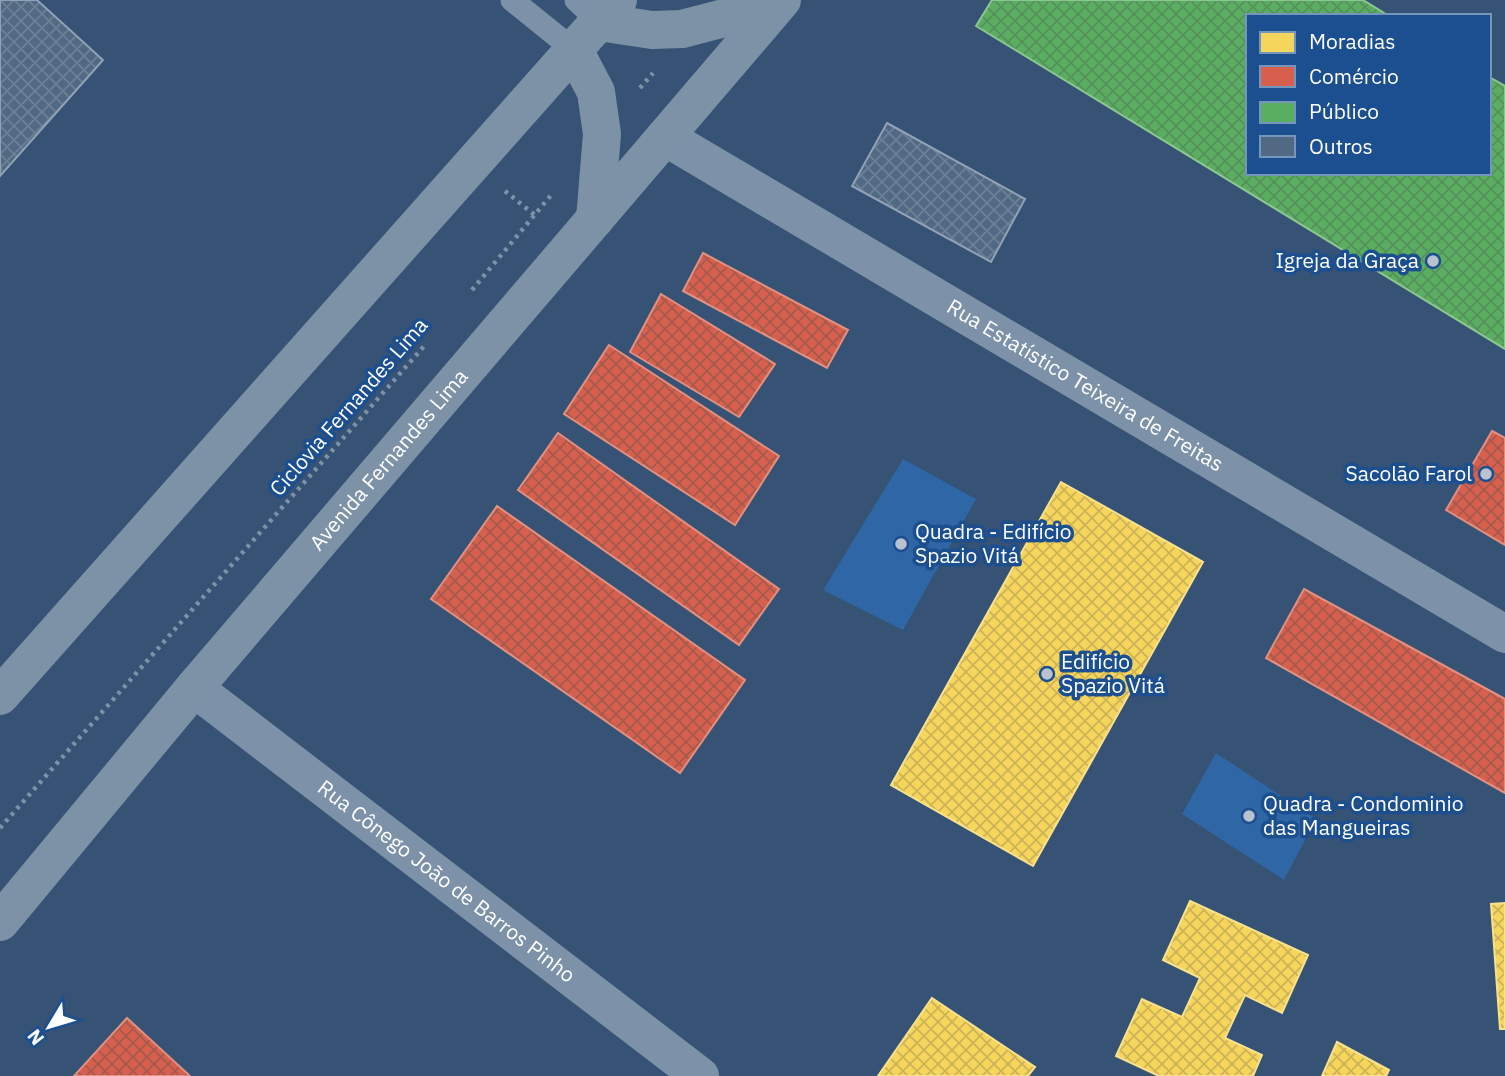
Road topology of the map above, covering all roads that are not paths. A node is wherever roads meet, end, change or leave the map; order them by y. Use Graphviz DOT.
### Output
graph roads {
  1 [pos="512,0"];
  2 [pos="780,2"];
  3 [pos="598,7"];
  4 [pos="574,50"];
  5 [pos="664,137"];
  6 [pos="584,232"];
  7 [pos="1505,634"];
  8 [pos="194,688"];
  9 [pos="0,696"];
  10 [pos="0,922"];
  11 [pos="700,1076"];
  1 -- 4 [label="lane"];
  2 -- 3 [label="highway"];
  2 -- 5 [label="highway, Avenida Fernandes Lima"];
  3 -- 4 [label="highway"];
  4 -- 6 [label="highway"];
  4 -- 9 [label="highway"];
  5 -- 6 [label="highway, Avenida Fernandes Lima"];
  5 -- 7 [label="street, Rua Estatístico Teixeira de Freitas"];
  6 -- 8 [label="highway, Avenida Fernandes Lima"];
  8 -- 10 [label="highway, Avenida Fernandes Lima"];
  8 -- 11 [label="street, Rua Cônego João de Barros Pinho"];
}
